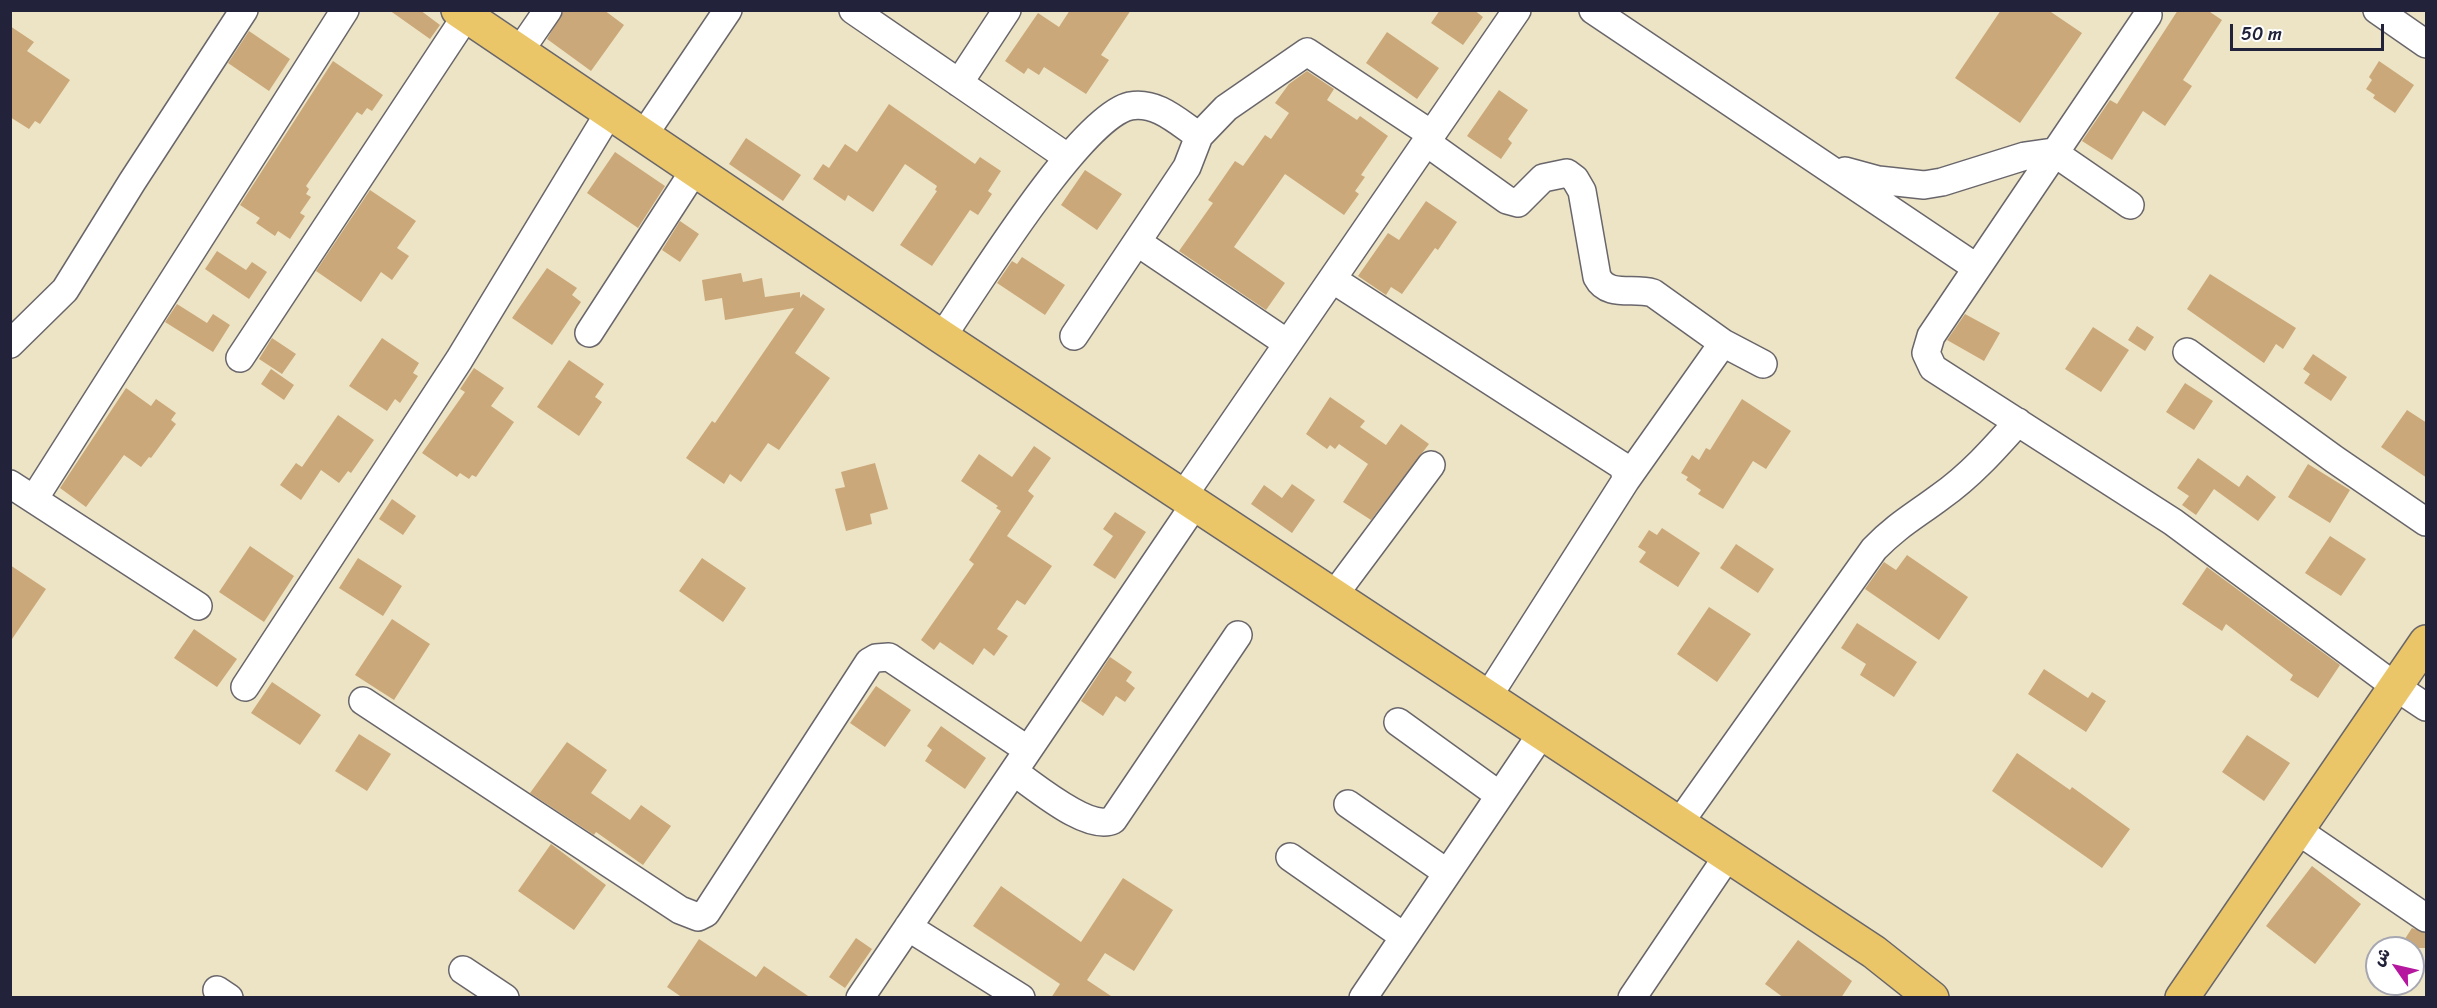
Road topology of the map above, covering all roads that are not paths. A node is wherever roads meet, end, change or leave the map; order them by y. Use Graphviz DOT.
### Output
graph roads {
  1 [pos="244,10"];
  2 [pos="345,10"];
  3 [pos="548,10"];
  4 [pos="728,10"];
  5 [pos="853,10"];
  6 [pos="1007,10"];
  7 [pos="1518,10"];
  8 [pos="1593,10"];
  9 [pos="2377,10"];
  10 [pos="462,13"];
  11 [pos="2148,15"];
  12 [pos="2427,44"];
  13 [pos="519,52"];
  14 [pos="959,82"];
  15 [pos="609,113"];
  16 [pos="643,136"];
  17 [pos="1199,136"];
  18 [pos="1429,138"];
  19 [pos="2054,152"];
  20 [pos="1067,157"];
  21 [pos="1815,160"];
  22 [pos="694,171"];
  23 [pos="2130,204"];
  24 [pos="1137,242"];
  25 [pos="1977,268"];
  26 [pos="1332,279"];
  27 [pos="589,333"];
  28 [pos="1074,336"];
  29 [pos="942,337"];
  30 [pos="1287,343"];
  31 [pos="1723,343"];
  32 [pos="10,344"];
  33 [pos="2187,352"];
  34 [pos="240,358"];
  35 [pos="1763,364"];
  36 [pos="2018,422"];
  37 [pos="1431,465"];
  38 [pos="1626,480"];
  39 [pos="10,484"];
  40 [pos="34,499"];
  41 [pos="1189,500"];
  42 [pos="2427,522"];
  43 [pos="1334,595"];
  44 [pos="198,606"];
  45 [pos="1238,635"];
  46 [pos="2427,642"];
  47 [pos="245,687"];
  48 [pos="2396,687"];
  49 [pos="1489,695"];
  50 [pos="363,701"];
  51 [pos="2427,707"];
  52 [pos="1398,722"];
  53 [pos="1542,733"];
  54 [pos="1021,761"];
  55 [pos="1499,795"];
  56 [pos="1348,804"];
  57 [pos="1680,822"];
  58 [pos="2297,830"];
  59 [pos="1729,854"];
  60 [pos="1290,857"];
  61 [pos="1446,872"];
  62 [pos="2427,918"];
  63 [pos="908,927"];
  64 [pos="1403,936"];
  65 [pos="463,970"];
  66 [pos="505,998"];
  67 [pos="860,998"];
  68 [pos="1021,998"];
  69 [pos="1363,998"];
  70 [pos="1632,998"];
  71 [pos="1932,998"];
  72 [pos="2181,998"];
  1 -- 32 [label="street"];
  2 -- 40 [label="street"];
  3 -- 13 [label="street"];
  4 -- 16 [label="street"];
  5 -- 14 [label="street"];
  6 -- 14 [label="street"];
  7 -- 18 [label="street"];
  8 -- 21 [label="street"];
  9 -- 12 [label="street"];
  10 -- 13 [label="main road"];
  10 -- 34 [label="street"];
  11 -- 19 [label="street"];
  13 -- 15 [label="main road"];
  14 -- 20 [label="street"];
  15 -- 16 [label="main road"];
  15 -- 47 [label="street"];
  16 -- 22 [label="main road"];
  17 -- 18 [label="street"];
  17 -- 20 [label="street"];
  17 -- 24 [label="street"];
  18 -- 26 [label="street"];
  18 -- 31 [label="street"];
  19 -- 21 [label="street"];
  19 -- 23 [label="street"];
  19 -- 25 [label="street"];
  20 -- 29 [label="street"];
  21 -- 25 [label="street"];
  22 -- 27 [label="street"];
  22 -- 29 [label="main road"];
  24 -- 28 [label="street"];
  24 -- 30 [label="street"];
  25 -- 36 [label="street"];
  26 -- 30 [label="street"];
  26 -- 38 [label="street"];
  29 -- 41 [label="main road"];
  30 -- 41 [label="street"];
  31 -- 35 [label="street"];
  31 -- 38 [label="street"];
  33 -- 42 [label="street"];
  36 -- 48 [label="street"];
  36 -- 57 [label="street"];
  37 -- 43 [label="street"];
  38 -- 49 [label="street"];
  39 -- 40 [label="street"];
  40 -- 44 [label="street"];
  41 -- 43 [label="main road"];
  41 -- 54 [label="street"];
  43 -- 49 [label="main road"];
  45 -- 54 [label="street"];
  46 -- 48 [label="main road"];
  48 -- 51 [label="street"];
  48 -- 58 [label="main road"];
  49 -- 53 [label="main road"];
  50 -- 54 [label="street"];
  52 -- 55 [label="street"];
  53 -- 55 [label="street"];
  53 -- 57 [label="main road"];
  54 -- 63 [label="street"];
  55 -- 61 [label="street"];
  56 -- 61 [label="street"];
  57 -- 59 [label="main road"];
  58 -- 62 [label="street"];
  58 -- 72 [label="main road"];
  59 -- 70 [label="street"];
  59 -- 71 [label="main road"];
  60 -- 64 [label="street"];
  61 -- 64 [label="street"];
  63 -- 67 [label="street"];
  63 -- 68 [label="street"];
  64 -- 69 [label="street"];
  65 -- 66 [label="street"];
}
